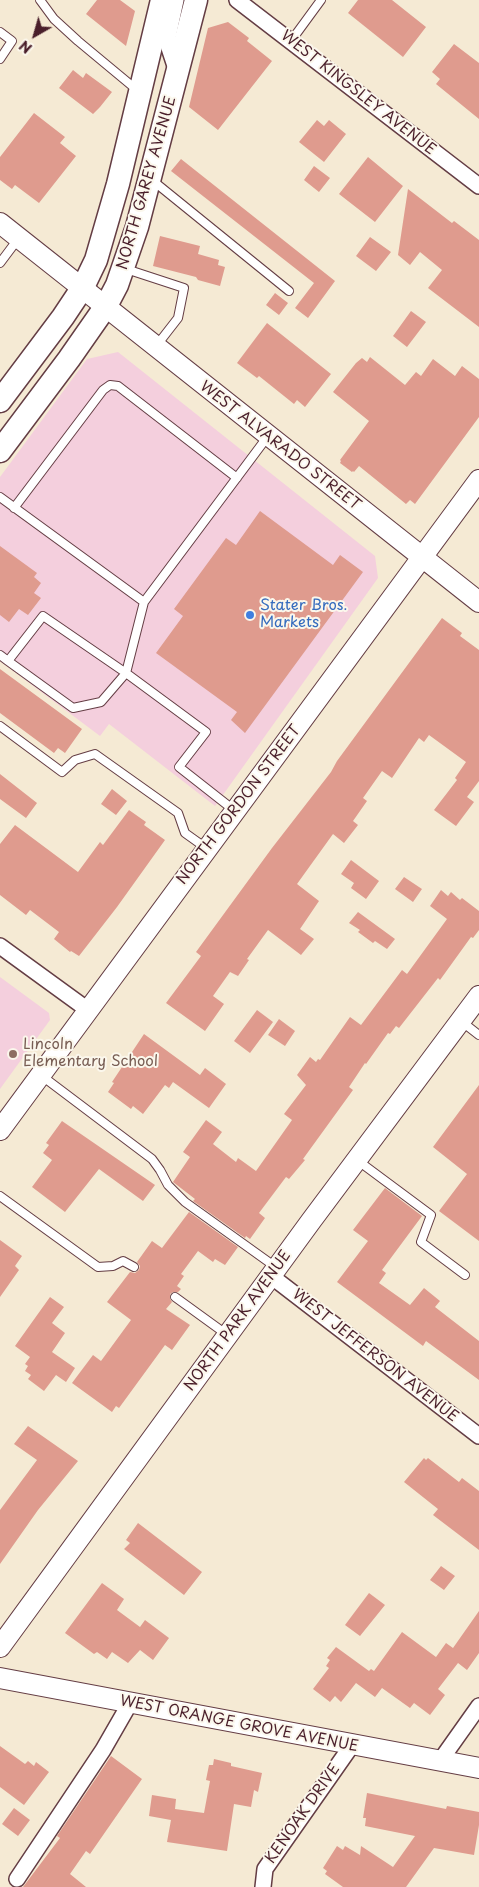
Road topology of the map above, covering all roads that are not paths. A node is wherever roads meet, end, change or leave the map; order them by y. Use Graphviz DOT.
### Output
graph roads {
  1 [pos="40,0"];
  2 [pos="162,0"];
  3 [pos="176,0"];
  4 [pos="196,0"];
  5 [pos="238,0"];
  6 [pos="322,0"];
  7 [pos="0,32"];
  8 [pos="291,41"];
  9 [pos="0,59"];
  10 [pos="177,74"];
  11 [pos="140,92"];
  12 [pos="150,178"];
  13 [pos="479,186"];
  14 [pos="0,223"];
  15 [pos="19,238"];
  16 [pos="0,263"];
  17 [pos="123,268"];
  18 [pos="83,287"];
  19 [pos="289,290"];
  20 [pos="106,306"];
  21 [pos="155,346"];
  22 [pos="0,401"];
  23 [pos="268,436"];
  24 [pos="0,451"];
  25 [pos="237,478"];
  26 [pos="479,480"];
  27 [pos="0,497"];
  28 [pos="14,508"];
  29 [pos="422,558"];
  30 [pos="144,602"];
  31 [pos="479,602"];
  32 [pos="0,655"];
  33 [pos="8,661"];
  34 [pos="126,673"];
  35 [pos="0,726"];
  36 [pos="235,811"];
  37 [pos="207,849"];
  38 [pos="0,946"];
  39 [pos="479,996"];
  40 [pos="88,1010"];
  41 [pos="461,1021"];
  42 [pos="479,1036"];
  43 [pos="40,1075"];
  44 [pos="0,1130"];
  45 [pos="357,1160"];
  46 [pos="0,1196"];
  47 [pos="134,1267"];
  48 [pos="274,1272"];
  49 [pos="465,1274"];
  50 [pos="175,1297"];
  51 [pos="228,1335"];
  52 [pos="479,1436"];
  53 [pos="0,1647"];
  54 [pos="0,1678"];
  55 [pos="130,1703"];
  56 [pos="479,1706"];
  57 [pos="352,1745"];
  58 [pos="440,1761"];
  59 [pos="479,1768"];
  60 [pos="17,1879"];
  61 [pos="262,1887"];
  1 -- 11 [label="lane"];
  2 -- 11 [label="main road, NORTH GAREY AVENUE"];
  3 -- 10 [label="street"];
  4 -- 10 [label="main road, NORTH GAREY AVENUE"];
  5 -- 8 [label="street, WEST KINGSLEY AVENUE"];
  6 -- 8 [label="lane"];
  7 -- 9 [label="lane"];
  8 -- 13 [label="street, WEST KINGSLEY AVENUE"];
  10 -- 12 [label="main road, NORTH GAREY AVENUE"];
  11 -- 18 [label="main road, NORTH GAREY AVENUE"];
  12 -- 17 [label="main road, NORTH GAREY AVENUE"];
  12 -- 19 [label="lane"];
  14 -- 15 [label="street, WEST ALVARADO STREET"];
  15 -- 16 [label="lane"];
  15 -- 18 [label="street, WEST ALVARADO STREET"];
  17 -- 20 [label="main road, NORTH GAREY AVENUE"];
  17 -- 21 [label="lane"];
  18 -- 20 [label="street, WEST ALVARADO STREET"];
  18 -- 22 [label="main road, NORTH GAREY AVENUE"];
  20 -- 21 [label="street, WEST ALVARADO STREET"];
  20 -- 24 [label="main road, NORTH GAREY AVENUE"];
  21 -- 23 [label="street, WEST ALVARADO STREET"];
  23 -- 25 [label="lane"];
  23 -- 29 [label="street, WEST ALVARADO STREET"];
  25 -- 28 [label="lane"];
  25 -- 30 [label="lane"];
  26 -- 29 [label="street, NORTH GORDON STREET"];
  27 -- 28 [label="lane"];
  28 -- 30 [label="lane"];
  29 -- 31 [label="street, WEST ALVARADO STREET"];
  29 -- 36 [label="street, NORTH GORDON STREET"];
  30 -- 34 [label="lane"];
  32 -- 33 [label="lane"];
  33 -- 34 [label="lane"];
  33 -- 34 [label="lane"];
  34 -- 36 [label="lane"];
  35 -- 37 [label="lane"];
  36 -- 37 [label="street, NORTH GORDON STREET"];
  37 -- 40 [label="street, NORTH GORDON STREET"];
  38 -- 40 [label="street"];
  39 -- 41 [label="street, NORTH PARK AVENUE"];
  40 -- 43 [label="street, NORTH GORDON STREET"];
  41 -- 42 [label="lane"];
  41 -- 45 [label="street, NORTH PARK AVENUE"];
  43 -- 44 [label="street, NORTH GORDON STREET"];
  43 -- 48 [label="lane"];
  45 -- 48 [label="street, NORTH PARK AVENUE"];
  45 -- 49 [label="lane"];
  46 -- 47 [label="lane"];
  48 -- 51 [label="street, NORTH PARK AVENUE"];
  48 -- 52 [label="street, WEST JEFFERSON AVENUE"];
  50 -- 51 [label="lane"];
  51 -- 53 [label="street, NORTH PARK AVENUE"];
  54 -- 55 [label="street, WEST ORANGE GROVE AVENUE"];
  55 -- 57 [label="street, WEST ORANGE GROVE AVENUE"];
  55 -- 60 [label="street"];
  56 -- 58 [label="street"];
  57 -- 58 [label="street, WEST ORANGE GROVE AVENUE"];
  57 -- 61 [label="street, KENOAK DRIVE"];
  58 -- 59 [label="street, WEST ORANGE GROVE AVENUE"];
}
